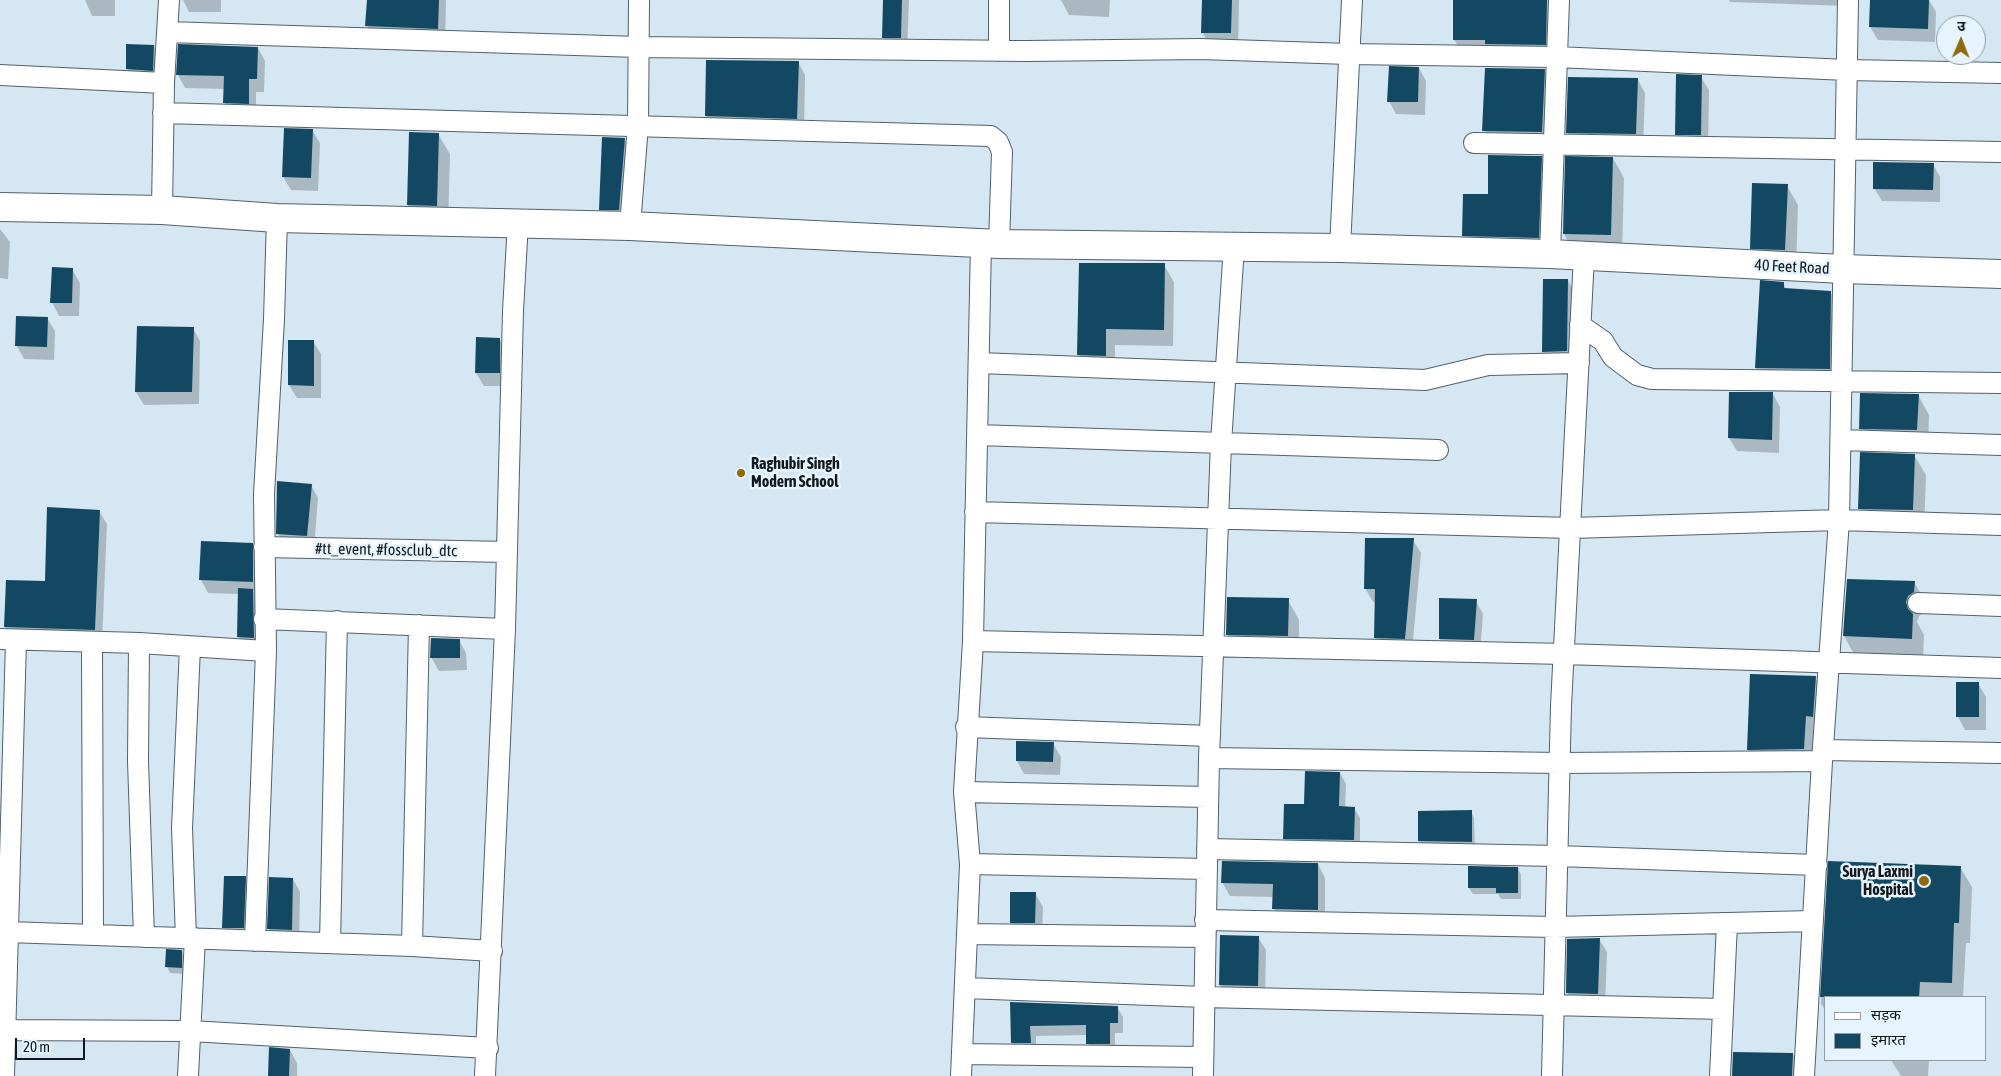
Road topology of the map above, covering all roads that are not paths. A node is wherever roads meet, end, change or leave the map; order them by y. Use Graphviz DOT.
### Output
graph roads {
  1 [pos="169,0"];
  2 [pos="639,0"];
  3 [pos="1000,0"];
  4 [pos="1352,0"];
  5 [pos="1559,0"];
  6 [pos="1848,0"];
  7 [pos="167,32"];
  8 [pos="638,47"];
  9 [pos="999,51"];
  10 [pos="1349,54"];
  11 [pos="1556,57"];
  12 [pos="1847,70"];
  13 [pos="2001,73"];
  14 [pos="0,76"];
  15 [pos="164,83"];
  16 [pos="163,113"];
  17 [pos="638,125"];
  18 [pos="1474,143"];
  19 [pos="1554,144"];
  20 [pos="1845,150"];
  21 [pos="2001,152"];
  22 [pos="0,207"];
  23 [pos="162,210"];
  24 [pos="276,218"];
  25 [pos="518,222"];
  26 [pos="630,226"];
  27 [pos="990,243"];
  28 [pos="1234,246"];
  29 [pos="1340,248"];
  30 [pos="1550,254"];
  31 [pos="1584,256"];
  32 [pos="1843,269"];
  33 [pos="2001,274"];
  34 [pos="1580,326"];
  35 [pos="1579,363"];
  36 [pos="979,364"];
  37 [pos="1225,372"];
  38 [pos="1842,379"];
  39 [pos="2001,383"];
  40 [pos="977,435"];
  41 [pos="1841,440"];
  42 [pos="1220,443"];
  43 [pos="2001,445"];
  44 [pos="1438,450"];
  45 [pos="975,512"];
  46 [pos="1218,518"];
  47 [pos="1839,520"];
  48 [pos="2001,526"];
  49 [pos="1571,528"];
  50 [pos="264,547"];
  51 [pos="507,552"];
  52 [pos="1918,603"];
  53 [pos="2001,606"];
  54 [pos="264,618"];
  55 [pos="338,621"];
  56 [pos="419,625"];
  57 [pos="505,629"];
  58 [pos="8,640"];
  59 [pos="973,641"];
  60 [pos="92,643"];
  61 [pos="139,643"];
  62 [pos="190,646"];
  63 [pos="1215,647"];
  64 [pos="266,651"];
  65 [pos="1565,654"];
  66 [pos="1829,661"];
  67 [pos="2001,668"];
  68 [pos="966,727"];
  69 [pos="1210,736"];
  70 [pos="2001,753"];
  71 [pos="1822,756"];
  72 [pos="1209,758"];
  73 [pos="1560,763"];
  74 [pos="964,792"];
  75 [pos="1208,796"];
  76 [pos="1207,848"];
  77 [pos="1557,856"];
  78 [pos="970,864"];
  79 [pos="1817,865"];
  80 [pos="1206,869"];
  81 [pos="1813,921"];
  82 [pos="1727,923"];
  83 [pos="1556,927"];
  84 [pos="1205,928"];
  85 [pos="8,932"];
  86 [pos="967,934"];
  87 [pos="93,935"];
  88 [pos="144,937"];
  89 [pos="190,938"];
  90 [pos="255,941"];
  91 [pos="330,943"];
  92 [pos="412,946"];
  93 [pos="492,951"];
  94 [pos="965,988"];
  95 [pos="1204,997"];
  96 [pos="1554,1006"];
  97 [pos="1723,1009"];
  98 [pos="5,1030"];
  99 [pos="190,1031"];
  100 [pos="488,1048"];
  101 [pos="962,1054"];
  102 [pos="1203,1069"];
  103 [pos="4,1076"];
  104 [pos="188,1076"];
  105 [pos="485,1076"];
  106 [pos="961,1076"];
  107 [pos="1213,1076"];
  108 [pos="1552,1076"];
  109 [pos="1720,1076"];
  110 [pos="1804,1076"];
  1 -- 7 [label="street"];
  2 -- 8 [label="street"];
  3 -- 9 [label="street"];
  4 -- 10 [label="street"];
  5 -- 11 [label="street"];
  6 -- 12 [label="street"];
  7 -- 8 [label="street"];
  7 -- 15 [label="street"];
  8 -- 9 [label="street"];
  8 -- 17 [label="street"];
  9 -- 10 [label="street"];
  10 -- 11 [label="street"];
  10 -- 29 [label="street"];
  11 -- 12 [label="street"];
  11 -- 19 [label="street"];
  12 -- 13 [label="street"];
  12 -- 20 [label="street"];
  14 -- 15 [label="street"];
  15 -- 16 [label="street"];
  16 -- 17 [label="street"];
  16 -- 23 [label="street"];
  17 -- 26 [label="street"];
  17 -- 27 [label="street"];
  18 -- 19 [label="street"];
  19 -- 20 [label="street"];
  19 -- 30 [label="street"];
  20 -- 21 [label="street"];
  20 -- 32 [label="street"];
  22 -- 23 [label="street, 40 Feet Road"];
  23 -- 24 [label="street, 40 Feet Road"];
  24 -- 25 [label="street, 40 Feet Road"];
  24 -- 50 [label="street"];
  25 -- 26 [label="street, 40 Feet Road"];
  25 -- 51 [label="street"];
  26 -- 27 [label="street, 40 Feet Road"];
  27 -- 28 [label="street, 40 Feet Road"];
  27 -- 36 [label="street"];
  28 -- 29 [label="street, 40 Feet Road"];
  28 -- 37 [label="street"];
  29 -- 30 [label="street, 40 Feet Road"];
  30 -- 31 [label="street, 40 Feet Road"];
  31 -- 32 [label="street, 40 Feet Road"];
  31 -- 34 [label="street"];
  32 -- 33 [label="street, 40 Feet Road"];
  32 -- 38 [label="street"];
  34 -- 35 [label="street"];
  34 -- 38 [label="street"];
  35 -- 37 [label="street"];
  35 -- 49 [label="street"];
  36 -- 37 [label="street"];
  36 -- 40 [label="street"];
  37 -- 42 [label="street"];
  38 -- 39 [label="street"];
  38 -- 41 [label="street"];
  40 -- 42 [label="street"];
  40 -- 45 [label="street"];
  41 -- 43 [label="street"];
  41 -- 47 [label="street"];
  42 -- 44 [label="street"];
  42 -- 46 [label="street"];
  45 -- 46 [label="street"];
  45 -- 59 [label="street"];
  46 -- 49 [label="street"];
  46 -- 63 [label="street"];
  47 -- 48 [label="street"];
  47 -- 49 [label="street"];
  47 -- 66 [label="street"];
  49 -- 65 [label="street"];
  50 -- 51 [label="street, #tt_event, #fossclub_dtc"];
  50 -- 54 [label="street"];
  51 -- 57 [label="street"];
  52 -- 53 [label="street"];
  54 -- 55 [label="street"];
  54 -- 64 [label="street"];
  55 -- 56 [label="street"];
  55 -- 91 [label="street"];
  56 -- 57 [label="street"];
  56 -- 92 [label="street"];
  57 -- 93 [label="street"];
  58 -- 60 [label="street"];
  58 -- 85 [label="street"];
  59 -- 63 [label="street"];
  59 -- 68 [label="street"];
  60 -- 61 [label="street"];
  60 -- 87 [label="street"];
  61 -- 62 [label="street"];
  61 -- 88 [label="street"];
  62 -- 64 [label="street"];
  62 -- 89 [label="street"];
  63 -- 65 [label="street"];
  63 -- 69 [label="street"];
  64 -- 90 [label="street"];
  65 -- 66 [label="street"];
  65 -- 73 [label="street"];
  66 -- 67 [label="street"];
  66 -- 71 [label="street"];
  68 -- 69 [label="street"];
  68 -- 74 [label="street"];
  69 -- 72 [label="street"];
  70 -- 71 [label="street"];
  71 -- 73 [label="street"];
  71 -- 79 [label="street"];
  72 -- 73 [label="street"];
  72 -- 75 [label="street"];
  73 -- 77 [label="street"];
  74 -- 75 [label="street"];
  74 -- 78 [label="street"];
  75 -- 76 [label="street"];
  76 -- 77 [label="street"];
  76 -- 80 [label="street"];
  77 -- 79 [label="street"];
  77 -- 83 [label="street"];
  78 -- 80 [label="street"];
  78 -- 86 [label="street"];
  79 -- 81 [label="street"];
  80 -- 84 [label="street"];
  81 -- 82 [label="street"];
  81 -- 110 [label="street"];
  82 -- 83 [label="street"];
  82 -- 97 [label="street"];
  83 -- 84 [label="street"];
  83 -- 96 [label="street"];
  84 -- 86 [label="street"];
  84 -- 95 [label="street"];
  85 -- 87 [label="street"];
  85 -- 98 [label="street"];
  86 -- 94 [label="street"];
  87 -- 88 [label="street"];
  88 -- 89 [label="street"];
  89 -- 90 [label="street"];
  89 -- 99 [label="street"];
  90 -- 91 [label="street"];
  91 -- 92 [label="street"];
  92 -- 93 [label="street"];
  93 -- 100 [label="street"];
  94 -- 95 [label="street"];
  94 -- 101 [label="street"];
  95 -- 96 [label="street"];
  95 -- 102 [label="street"];
  96 -- 97 [label="street"];
  96 -- 108 [label="street"];
  97 -- 109 [label="street"];
  98 -- 99 [label="street"];
  98 -- 103 [label="street"];
  99 -- 100 [label="street"];
  99 -- 104 [label="street"];
  100 -- 105 [label="street"];
  101 -- 102 [label="street"];
  101 -- 106 [label="street"];
  102 -- 107 [label="street"];
}
